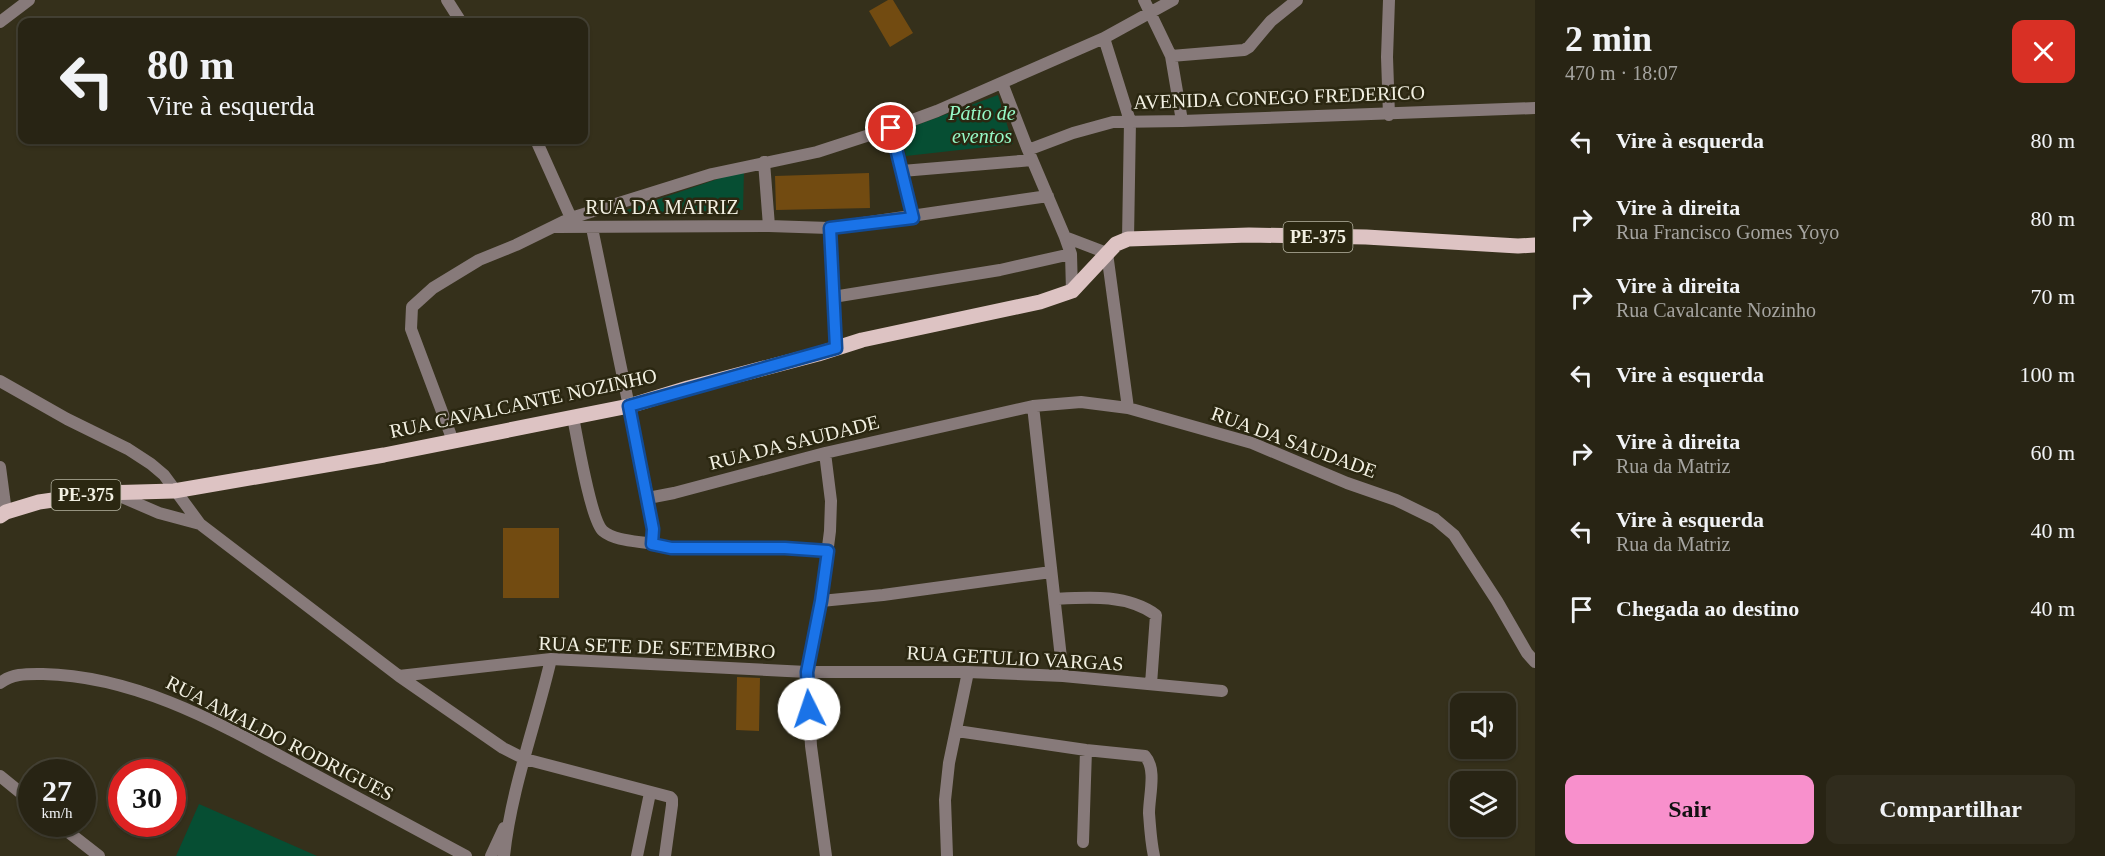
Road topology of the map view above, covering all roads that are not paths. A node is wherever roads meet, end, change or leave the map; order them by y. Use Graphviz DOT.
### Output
graph roads {
  1 [pos="29,0"];
  2 [pos="447,0"];
  3 [pos="1144,0"];
  4 [pos="1173,0"];
  5 [pos="1297,0"];
  6 [pos="1389,0"];
  7 [pos="1152,13"];
  8 [pos="458,18"];
  9 [pos="0,22"];
  10 [pos="1104,38"];
  11 [pos="1171,56"];
  12 [pos="1002,83"];
  13 [pos="1535,108"];
  14 [pos="1389,115"];
  15 [pos="1130,121"];
  16 [pos="1182,122"];
  17 [pos="891,128"];
  18 [pos="538,144"];
  19 [pos="1030,155"];
  20 [pos="764,162"];
  21 [pos="902,171"];
  22 [pos="1048,196"];
  23 [pos="571,218"];
  24 [pos="913,218"];
  25 [pos="769,226"];
  26 [pos="555,227"];
  27 [pos="592,228"];
  28 [pos="830,228"];
  29 [pos="1065,237"];
  30 [pos="1128,239"];
  31 [pos="1535,245"];
  32 [pos="1107,253"];
  33 [pos="1071,254"];
  34 [pos="1072,291"];
  35 [pos="833,297"];
  36 [pos="836,348"];
  37 [pos="0,381"];
  38 [pos="629,406"];
  39 [pos="1033,406"];
  40 [pos="1128,408"];
  41 [pos="573,417"];
  42 [pos="453,441"];
  43 [pos="825,453"];
  44 [pos="0,467"];
  45 [pos="174,491"];
  46 [pos="115,494"];
  47 [pos="648,498"];
  48 [pos="3,514"];
  49 [pos="200,524"];
  50 [pos="652,544"];
  51 [pos="828,551"];
  52 [pos="1051,572"];
  53 [pos="1055,599"];
  54 [pos="821,601"];
  55 [pos="551,659"];
  56 [pos="1535,662"];
  57 [pos="807,672"];
  58 [pos="968,672"];
  59 [pos="399,676"];
  60 [pos="1063,676"];
  61 [pos="0,682"];
  62 [pos="1151,684"];
  63 [pos="1221,691"];
  64 [pos="957,731"];
  65 [pos="1086,750"];
  66 [pos="525,759"];
  67 [pos="0,776"];
  68 [pos="18,791"];
  69 [pos="655,794"];
  70 [pos="508,822"];
  71 [pos="75,837"];
  72 [pos="1083,842"];
  73 [pos="99,856"];
  74 [pos="466,856"];
  75 [pos="491,856"];
  76 [pos="504,856"];
  77 [pos="637,856"];
  78 [pos="665,856"];
  79 [pos="826,856"];
  80 [pos="946,856"];
  81 [pos="1154,856"];
  1 -- 9 [label="street"];
  2 -- 8 [label="street"];
  3 -- 7 [label="street"];
  4 -- 7 [label="street"];
  5 -- 11 [label="street"];
  6 -- 14 [label="street"];
  7 -- 10 [label="street"];
  7 -- 11 [label="street"];
  10 -- 12 [label="street"];
  10 -- 15 [label="street"];
  11 -- 16 [label="street"];
  12 -- 17 [label="street"];
  12 -- 19 [label="street"];
  13 -- 14 [label="street, AVENIDA CONEGO FREDERICO"];
  14 -- 16 [label="street, AVENIDA CONEGO FREDERICO"];
  15 -- 16 [label="street, AVENIDA CONEGO FREDERICO"];
  15 -- 19 [label="street, AVENIDA CONEGO FREDERICO"];
  15 -- 30 [label="street"];
  17 -- 20 [label="street"];
  17 -- 21 [label="street"];
  18 -- 23 [label="street"];
  19 -- 21 [label="street, AVENIDA CONEGO FREDERICO"];
  19 -- 22 [label="street"];
  20 -- 23 [label="street"];
  20 -- 25 [label="street, RUA DA MATRIZ"];
  21 -- 24 [label="street"];
  22 -- 24 [label="street, RUA DA MATRIZ"];
  22 -- 29 [label="street"];
  23 -- 26 [label="street"];
  24 -- 28 [label="street, RUA DA MATRIZ"];
  25 -- 27 [label="street, RUA DA MATRIZ"];
  25 -- 28 [label="street, RUA DA MATRIZ"];
  26 -- 27 [label="street, RUA DA MATRIZ"];
  26 -- 42 [label="street"];
  27 -- 38 [label="street"];
  28 -- 35 [label="street"];
  29 -- 32 [label="street"];
  29 -- 33 [label="street"];
  30 -- 31 [label="main road, PE-375"];
  30 -- 32 [label="main road"];
  32 -- 34 [label="main road"];
  32 -- 40 [label="street"];
  33 -- 34 [label="street"];
  33 -- 35 [label="street"];
  34 -- 36 [label="main road, RUA CAVALCANTE NOZINHO / PE-375"];
  35 -- 36 [label="street"];
  36 -- 38 [label="main road, RUA CAVALCANTE NOZINHO / PE-375"];
  37 -- 45 [label="street"];
  38 -- 41 [label="main road, RUA CAVALCANTE NOZINHO / PE-375"];
  38 -- 47 [label="street"];
  39 -- 40 [label="street, RUA DA SAUDADE"];
  39 -- 43 [label="street, RUA DA SAUDADE"];
  39 -- 52 [label="street"];
  40 -- 56 [label="street, RUA DA SAUDADE"];
  41 -- 42 [label="main road, RUA CAVALCANTE NOZINHO / PE-375"];
  41 -- 50 [label="street"];
  42 -- 45 [label="main road, RUA CAVALCANTE NOZINHO / PE-375"];
  43 -- 47 [label="street, RUA DA SAUDADE"];
  43 -- 51 [label="street"];
  44 -- 48 [label="street"];
  45 -- 46 [label="main road, PE-375"];
  45 -- 49 [label="street"];
  46 -- 48 [label="main road, PE-375"];
  46 -- 49 [label="street"];
  47 -- 50 [label="street"];
  49 -- 59 [label="street"];
  50 -- 51 [label="street"];
  51 -- 54 [label="street"];
  52 -- 53 [label="street"];
  52 -- 54 [label="street"];
  53 -- 60 [label="street"];
  53 -- 62 [label="street"];
  54 -- 57 [label="street"];
  55 -- 57 [label="street, RUA SETE DE SETEMBRO"];
  55 -- 59 [label="street, RUA SETE DE SETEMBRO"];
  55 -- 66 [label="street"];
  57 -- 58 [label="street, RUA GETULIO VARGAS"];
  57 -- 79 [label="street"];
  58 -- 60 [label="street, RUA GETULIO VARGAS"];
  58 -- 64 [label="street"];
  59 -- 66 [label="street"];
  60 -- 62 [label="street, RUA GETULIO VARGAS"];
  61 -- 74 [label="street, RUA AMALDO RODRIGUES"];
  62 -- 63 [label="street, RUA GETULIO VARGAS"];
  64 -- 65 [label="street"];
  64 -- 80 [label="street"];
  65 -- 72 [label="street"];
  65 -- 81 [label="street"];
  66 -- 69 [label="street"];
  66 -- 70 [label="street"];
  67 -- 68 [label="street"];
  69 -- 77 [label="street"];
  69 -- 78 [label="street"];
  70 -- 75 [label="street"];
  70 -- 76 [label="street"];
  71 -- 73 [label="street"];
}
